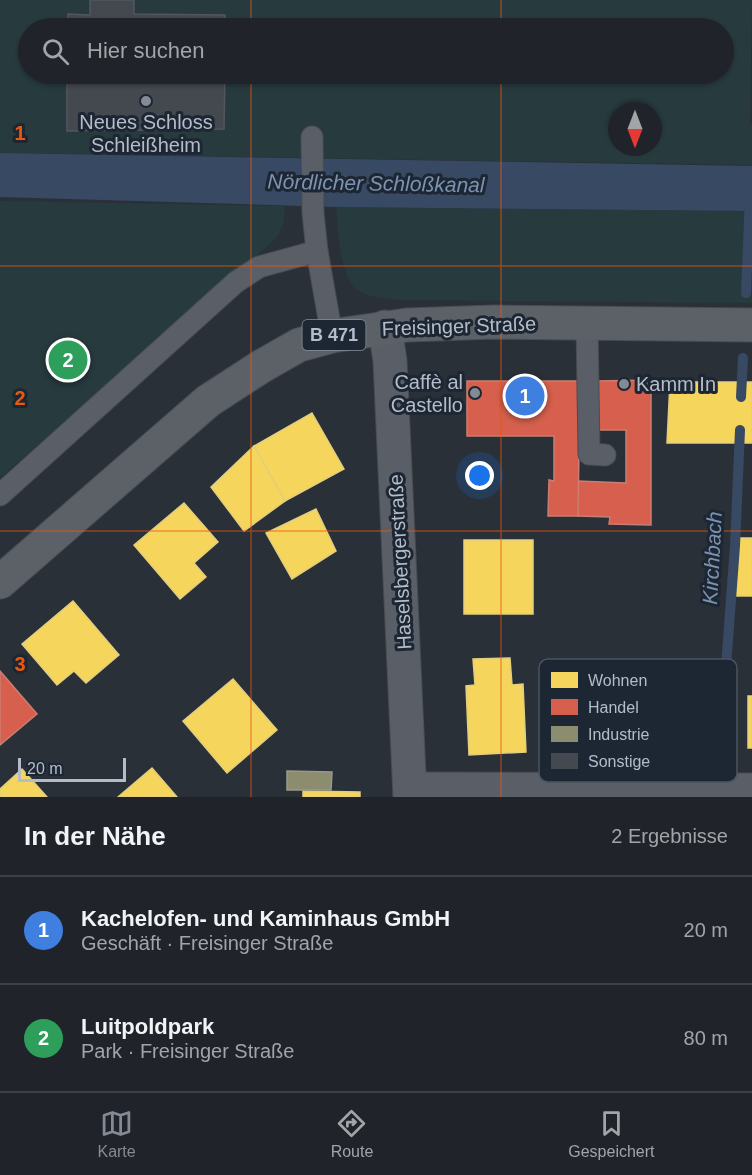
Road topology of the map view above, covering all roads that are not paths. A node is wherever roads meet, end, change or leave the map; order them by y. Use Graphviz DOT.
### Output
graph roads {
  1 [pos="312,141"];
  2 [pos="317,251"];
  3 [pos="586,323"];
  4 [pos="752,326"];
  5 [pos="385,327"];
  6 [pos="332,336"];
  7 [pos="605,455"];
  8 [pos="0,495"];
  9 [pos="0,582"];
  10 [pos="752,790"];
  11 [pos="410,793"];
  1 -- 2 [label="lane"];
  2 -- 6 [label="lane"];
  2 -- 8 [label="lane"];
  3 -- 4 [label="main road, Freisinger Straße / B 471"];
  3 -- 5 [label="main road, Freisinger Straße / B 471"];
  3 -- 7 [label="lane"];
  5 -- 6 [label="main road, Freisinger Straße / B 471"];
  5 -- 11 [label="street, Haselsbergerstraße"];
  6 -- 9 [label="main road, Freisinger Straße / B 471"];
  10 -- 11 [label="street"];
}
